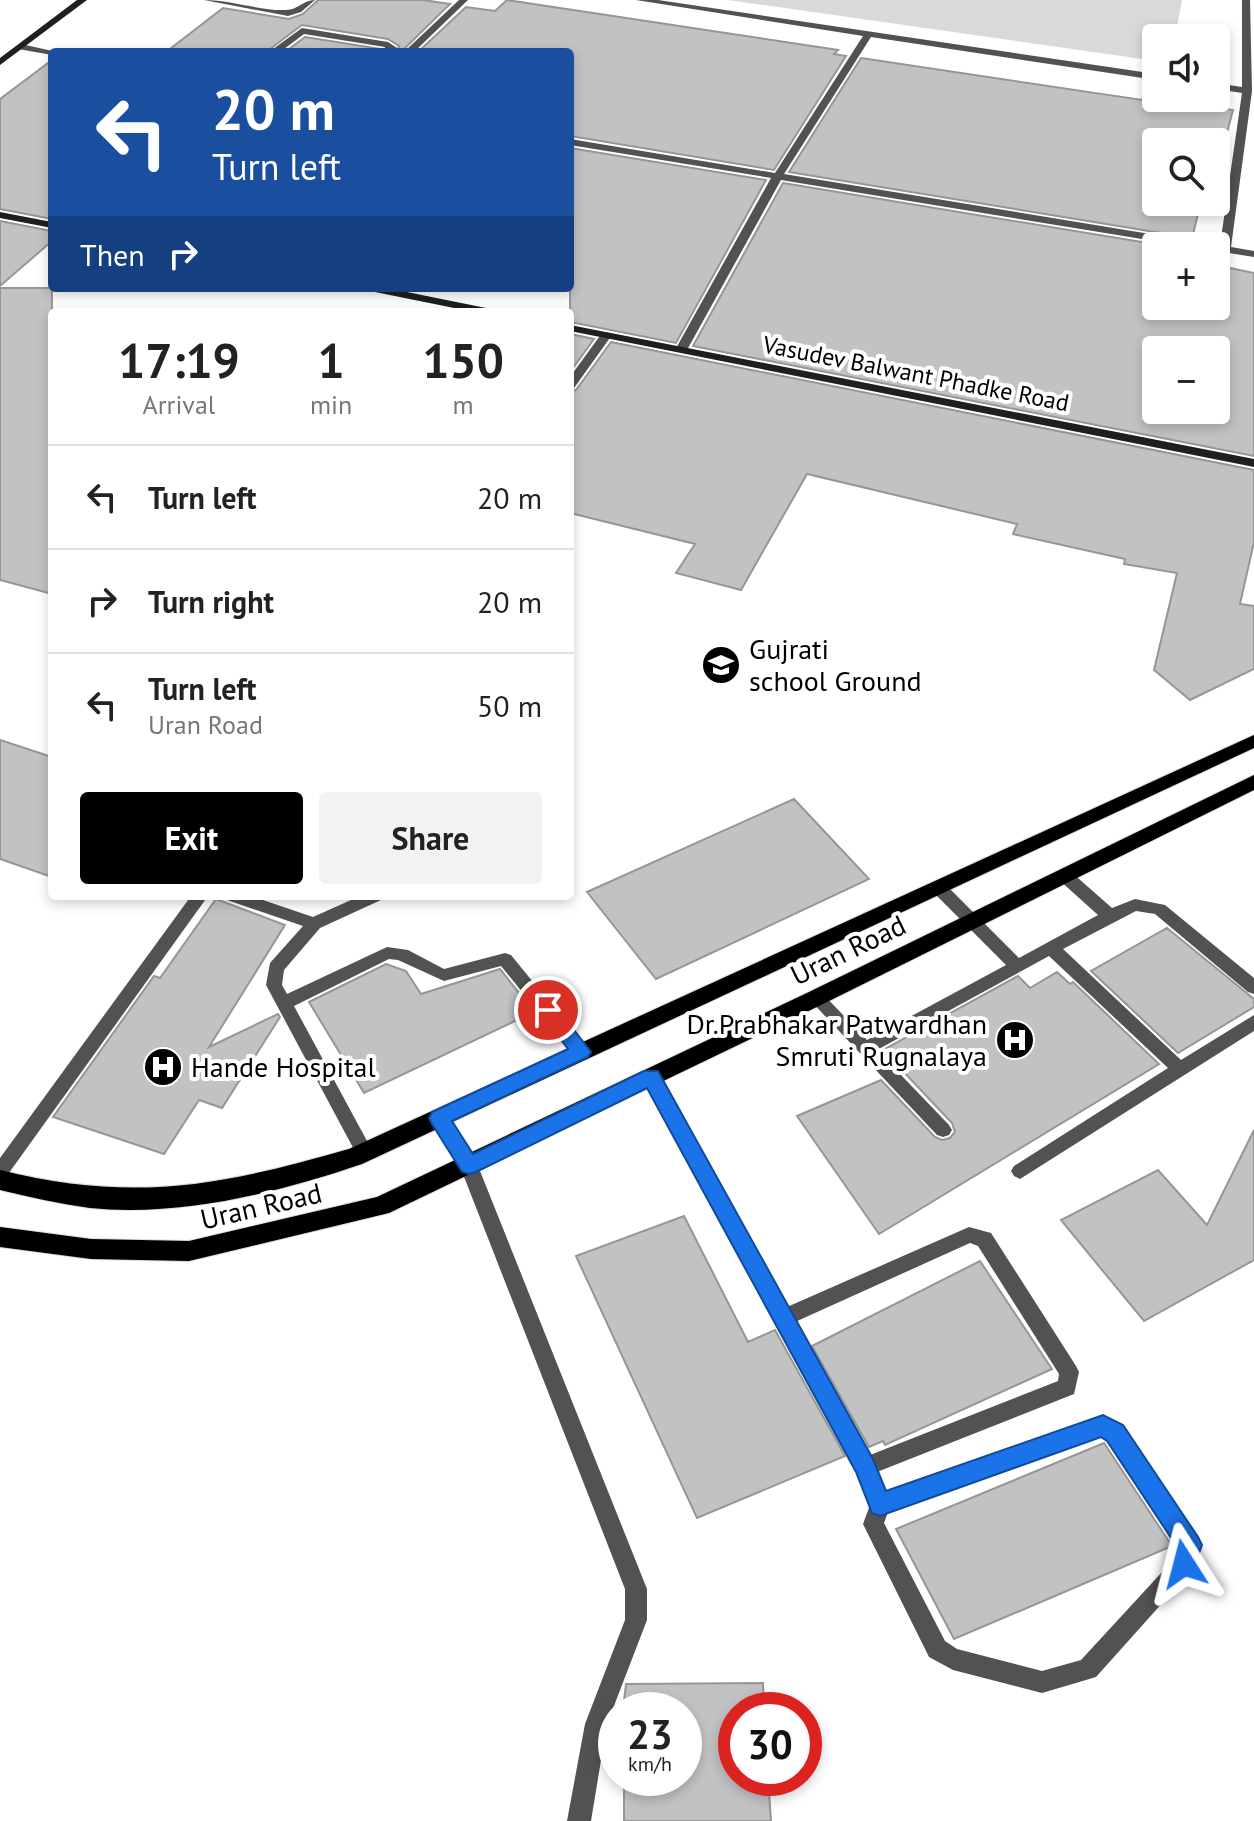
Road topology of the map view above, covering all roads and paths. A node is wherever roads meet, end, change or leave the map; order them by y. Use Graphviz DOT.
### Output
graph roads {
  1 [pos="83,0"];
  2 [pos="208,0"];
  3 [pos="311,0"];
  4 [pos="464,0"];
  5 [pos="640,0"];
  6 [pos="1249,11"];
  7 [pos="869,34"];
  8 [pos="1250,40"];
  9 [pos="21,47"];
  10 [pos="279,48"];
  11 [pos="392,48"];
  12 [pos="413,48"];
  13 [pos="48,51"];
  14 [pos="0,62"];
  15 [pos="1142,75"];
  16 [pos="1230,88"];
  17 [pos="1247,91"];
  18 [pos="574,143"];
  19 [pos="777,177"];
  20 [pos="0,215"];
  21 [pos="48,224"];
  22 [pos="1223,232"];
  23 [pos="1142,236"];
  24 [pos="1230,250"];
  25 [pos="1254,254"];
  26 [pos="390,292"];
  27 [pos="471,308"];
  28 [pos="574,329"];
  29 [pos="606,335"];
  30 [pos="681,350"];
  31 [pos="574,379"];
  32 [pos="1254,463"];
  33 [pos="1254,741"];
  34 [pos="1254,782"];
  35 [pos="1064,875"];
  36 [pos="938,887"];
  37 [pos="197,900"];
  38 [pos="245,900"];
  39 [pos="366,900"];
  40 [pos="1110,916"];
  41 [pos="971,921"];
  42 [pos="314,924"];
  43 [pos="1051,948"];
  44 [pos="1017,966"];
  45 [pos="1254,987"];
  46 [pos="816,998"];
  47 [pos="282,1004"];
  48 [pos="1254,1022"];
  49 [pos="865,1049"];
  50 [pos="581,1052"];
  51 [pos="1180,1069"];
  52 [pos="651,1077"];
  53 [pos="439,1118"];
  54 [pos="943,1130"];
  55 [pos="364,1152"];
  56 [pos="469,1166"];
  57 [pos="1020,1171"];
  58 [pos="0,1172"];
  59 [pos="0,1180"];
  60 [pos="0,1237"];
  61 [pos="783,1318"];
  62 [pos="865,1467"];
  63 [pos="880,1505"];
  64 [pos="579,1821"];
  1 -- 9 [label="street"];
  2 -- 3 [label="street"];
  4 -- 12 [label="street"];
  5 -- 7 [label="street"];
  6 -- 8 [label="street"];
  7 -- 15 [label="street"];
  7 -- 19 [label="street"];
  8 -- 17 [label="street"];
  9 -- 13 [label="street"];
  9 -- 14 [label="street"];
  10 -- 11 [label="street"];
  16 -- 17 [label="street"];
  17 -- 22 [label="street"];
  18 -- 19 [label="street"];
  19 -- 23 [label="street"];
  19 -- 30 [label="street"];
  20 -- 21 [label="street"];
  24 -- 25 [label="street"];
  26 -- 27 [label="street"];
  28 -- 29 [label="street, Vasudev Balwant Phadke Road"];
  29 -- 30 [label="street, Vasudev Balwant Phadke Road"];
  29 -- 31 [label="street"];
  30 -- 32 [label="street, Vasudev Balwant Phadke Road"];
  33 -- 36 [label="main road, Uran Road"];
  34 -- 35 [label="main road, Uran Road"];
  35 -- 40 [label="street"];
  35 -- 41 [label="main road, Uran Road"];
  36 -- 41 [label="street"];
  36 -- 50 [label="main road, Uran Road"];
  37 -- 58 [label="street"];
  38 -- 42 [label="street"];
  39 -- 42 [label="street"];
  40 -- 43 [label="street"];
  40 -- 45 [label="street"];
  41 -- 44 [label="street"];
  41 -- 46 [label="main road, Uran Road"];
  42 -- 47 [label="street"];
  43 -- 44 [label="street"];
  43 -- 51 [label="street"];
  44 -- 49 [label="street"];
  46 -- 49 [label="street"];
  46 -- 52 [label="main road, Uran Road"];
  47 -- 50 [label="street"];
  47 -- 55 [label="street"];
  48 -- 51 [label="street"];
  49 -- 54 [label="street"];
  50 -- 53 [label="main road, Uran Road"];
  51 -- 57 [label="street"];
  52 -- 56 [label="main road, Uran Road"];
  52 -- 61 [label="street"];
  53 -- 55 [label="main road, Uran Road"];
  53 -- 56 [label="street"];
  55 -- 59 [label="main road, Uran Road"];
  56 -- 60 [label="main road, Uran Road"];
  56 -- 64 [label="street"];
  61 -- 62 [label="street"];
  61 -- 62 [label="street"];
  62 -- 63 [label="street"];
  63 -- 63 [label="street"];
}
